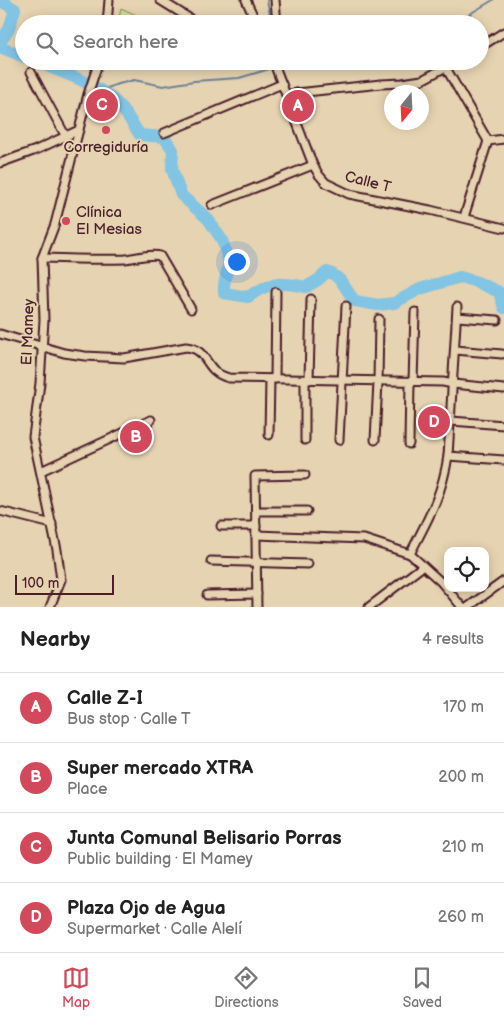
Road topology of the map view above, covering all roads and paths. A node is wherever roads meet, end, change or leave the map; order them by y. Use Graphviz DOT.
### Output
graph roads {
  1 [pos="109,0"];
  2 [pos="160,0"];
  3 [pos="246,0"];
  4 [pos="275,0"];
  5 [pos="108,15"];
  6 [pos="185,15"];
  7 [pos="253,15"];
  8 [pos="276,15"];
  9 [pos="504,32"];
  10 [pos="489,41"];
  11 [pos="96,70"];
  12 [pos="277,70"];
  13 [pos="442,70"];
  14 [pos="447,70"];
  15 [pos="31,72"];
  16 [pos="282,84"];
  17 [pos="287,95"];
  18 [pos="79,130"];
  19 [pos="164,133"];
  20 [pos="65,135"];
  21 [pos="504,139"];
  22 [pos="488,141"];
  23 [pos="0,163"];
  24 [pos="313,164"];
  25 [pos="212,205"];
  26 [pos="464,218"];
  27 [pos="504,228"];
  28 [pos="42,258"];
  29 [pos="276,292"];
  30 [pos="311,299"];
  31 [pos="346,306"];
  32 [pos="457,307"];
  33 [pos="191,309"];
  34 [pos="415,312"];
  35 [pos="457,317"];
  36 [pos="379,319"];
  37 [pos="496,320"];
  38 [pos="0,334"];
  39 [pos="42,346"];
  40 [pos="455,350"];
  41 [pos="502,354"];
  42 [pos="273,379"];
  43 [pos="307,380"];
  44 [pos="343,381"];
  45 [pos="378,382"];
  46 [pos="412,382"];
  47 [pos="453,384"];
  48 [pos="504,389"];
  49 [pos="151,420"];
  50 [pos="451,421"];
  51 [pos="504,425"];
  52 [pos="269,435"];
  53 [pos="304,440"];
  54 [pos="338,440"];
  55 [pos="375,440"];
  56 [pos="409,444"];
  57 [pos="448,456"];
  58 [pos="504,460"];
  59 [pos="41,472"];
  60 [pos="305,475"];
  61 [pos="0,511"];
  62 [pos="256,511"];
  63 [pos="307,512"];
  64 [pos="52,524"];
  65 [pos="221,526"];
  66 [pos="256,526"];
  67 [pos="256,535"];
  68 [pos="410,554"];
  69 [pos="211,561"];
  70 [pos="257,562"];
  71 [pos="308,564"];
  72 [pos="424,566"];
  73 [pos="504,581"];
  74 [pos="257,594"];
  75 [pos="207,595"];
  76 [pos="50,607"];
  77 [pos="257,607"];
  78 [pos="369,607"];
  79 [pos="462,607"];
  80 [pos="468,607"];
  1 -- 5 [label="street"];
  2 -- 6 [label="street"];
  3 -- 7 [label="street"];
  4 -- 8 [label="street"];
  9 -- 10 [label="street"];
  11 -- 18 [label="street, El Mamey"];
  12 -- 16 [label="street, Calle T"];
  13 -- 17 [label="street"];
  14 -- 22 [label="street"];
  15 -- 20 [label="street"];
  16 -- 17 [label="street, Calle T"];
  16 -- 19 [label="street"];
  17 -- 24 [label="street, Calle T"];
  18 -- 20 [label="street"];
  18 -- 28 [label="street, El Mamey"];
  20 -- 23 [label="street"];
  21 -- 22 [label="street"];
  22 -- 26 [label="street"];
  24 -- 25 [label="street"];
  24 -- 26 [label="street, Calle T"];
  26 -- 27 [label="street, Calle T"];
  28 -- 33 [label="street"];
  28 -- 39 [label="street, El Mamey"];
  29 -- 42 [label="street"];
  30 -- 43 [label="street"];
  31 -- 44 [label="street"];
  32 -- 35 [label="street"];
  34 -- 46 [label="street"];
  35 -- 37 [label="street"];
  35 -- 40 [label="street"];
  36 -- 45 [label="street"];
  38 -- 39 [label="street"];
  39 -- 42 [label="street"];
  39 -- 59 [label="street, El Mamey"];
  40 -- 41 [label="street"];
  40 -- 47 [label="street"];
  42 -- 43 [label="street"];
  42 -- 52 [label="street"];
  43 -- 44 [label="street"];
  43 -- 53 [label="street"];
  44 -- 45 [label="street"];
  44 -- 54 [label="street"];
  45 -- 46 [label="street"];
  45 -- 55 [label="street"];
  46 -- 47 [label="street"];
  46 -- 56 [label="street"];
  47 -- 48 [label="street"];
  47 -- 50 [label="street"];
  49 -- 59 [label="street"];
  50 -- 51 [label="street"];
  50 -- 57 [label="street"];
  57 -- 58 [label="street"];
  57 -- 68 [label="street"];
  59 -- 64 [label="street, El Mamey"];
  60 -- 62 [label="street"];
  61 -- 64 [label="street"];
  62 -- 63 [label="street"];
  62 -- 66 [label="street"];
  64 -- 76 [label="street, El Mamey"];
  65 -- 66 [label="street"];
  66 -- 67 [label="street"];
  67 -- 68 [label="street"];
  67 -- 70 [label="street"];
  68 -- 72 [label="street"];
  69 -- 70 [label="street"];
  70 -- 71 [label="street"];
  70 -- 74 [label="street"];
  72 -- 78 [label="street"];
  72 -- 79 [label="street"];
  73 -- 80 [label="street"];
  74 -- 75 [label="street"];
  74 -- 77 [label="street"];
}
